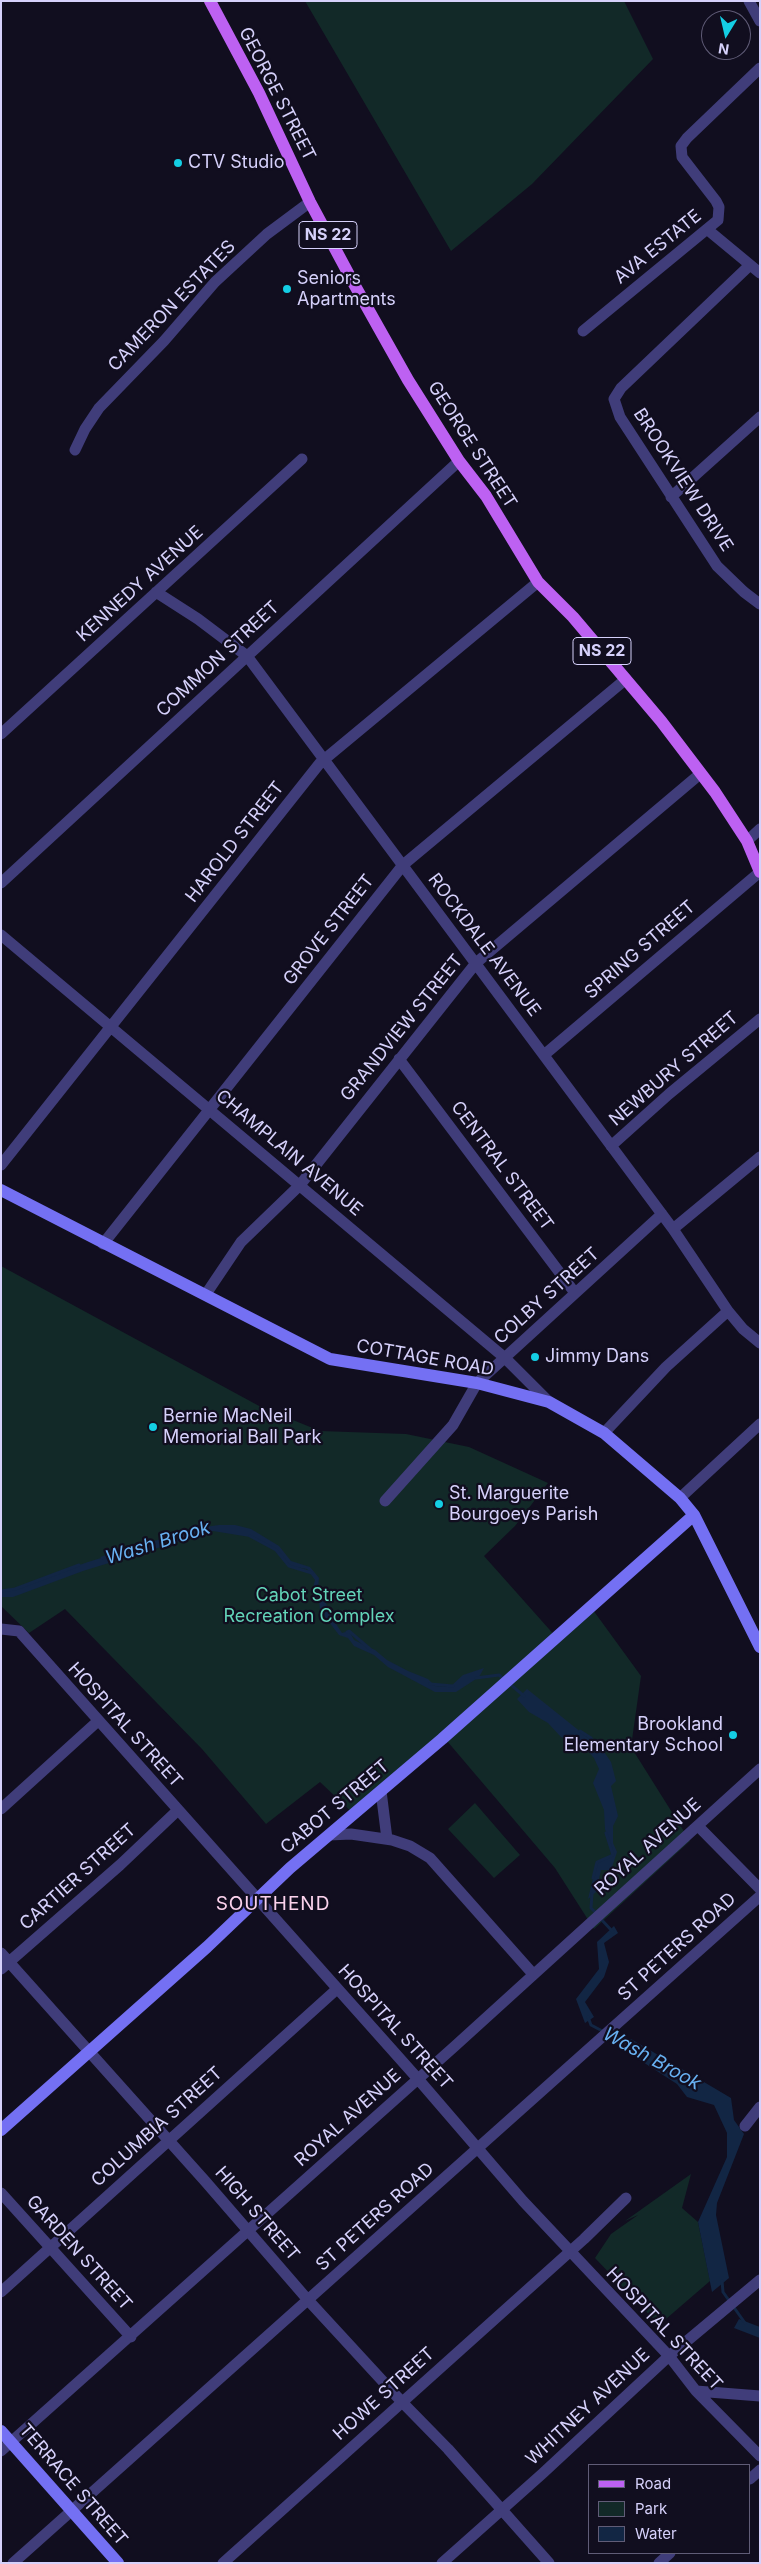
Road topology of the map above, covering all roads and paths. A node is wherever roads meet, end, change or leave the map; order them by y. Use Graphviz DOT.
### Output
graph roads {
  1 [pos="210,1"];
  2 [pos="748,1"];
  3 [pos="760,21"];
  4 [pos="760,68"];
  5 [pos="310,202"];
  6 [pos="708,230"];
  7 [pos="750,265"];
  8 [pos="760,274"];
  9 [pos="583,330"];
  10 [pos="760,416"];
  11 [pos="75,450"];
  12 [pos="302,459"];
  13 [pos="458,461"];
  14 [pos="672,497"];
  15 [pos="538,582"];
  16 [pos="156,592"];
  17 [pos="760,604"];
  18 [pos="247,656"];
  19 [pos="626,679"];
  20 [pos="1,734"];
  21 [pos="324,759"];
  22 [pos="700,774"];
  23 [pos="760,829"];
  24 [pos="747,841"];
  25 [pos="403,865"];
  26 [pos="760,872"];
  27 [pos="1,883"];
  28 [pos="1,935"];
  29 [pos="476,963"];
  30 [pos="760,1019"];
  31 [pos="111,1026"];
  32 [pos="544,1056"];
  33 [pos="399,1059"];
  34 [pos="210,1109"];
  35 [pos="611,1146"];
  36 [pos="760,1157"];
  37 [pos="1,1165"];
  38 [pos="300,1185"];
  39 [pos="1,1190"];
  40 [pos="662,1214"];
  41 [pos="673,1229"];
  42 [pos="103,1244"];
  43 [pos="576,1293"];
  44 [pos="206,1294"];
  45 [pos="728,1311"];
  46 [pos="760,1343"];
  47 [pos="505,1358"];
  48 [pos="477,1383"];
  49 [pos="549,1402"];
  50 [pos="760,1424"];
  51 [pos="604,1433"];
  52 [pos="680,1498"];
  53 [pos="385,1500"];
  54 [pos="694,1515"];
  55 [pos="1,1629"];
  56 [pos="760,1647"];
  57 [pos="98,1720"];
  58 [pos="760,1769"];
  59 [pos="381,1791"];
  60 [pos="1,1809"];
  61 [pos="178,1810"];
  62 [pos="698,1826"];
  63 [pos="329,1835"];
  64 [pos="388,1839"];
  65 [pos="760,1890"];
  66 [pos="760,1896"];
  67 [pos="258,1900"];
  68 [pos="4,1962"];
  69 [pos="533,1974"];
  70 [pos="337,1989"];
  71 [pos="89,2052"];
  72 [pos="418,2079"];
  73 [pos="760,2107"];
  74 [pos="745,2126"];
  75 [pos="1,2130"];
  76 [pos="168,2140"];
  77 [pos="477,2149"];
  78 [pos="1,2192"];
  79 [pos="626,2198"];
  80 [pos="249,2231"];
  81 [pos="51,2248"];
  82 [pos="569,2252"];
  83 [pos="760,2280"];
  84 [pos="1,2292"];
  85 [pos="308,2300"];
  86 [pos="131,2337"];
  87 [pos="669,2356"];
  88 [pos="696,2391"];
  89 [pos="760,2396"];
  90 [pos="401,2401"];
  91 [pos="1,2431"];
  92 [pos="11,2441"];
  93 [pos="1,2451"];
  94 [pos="760,2456"];
  95 [pos="72,2511"];
  96 [pos="501,2511"];
  97 [pos="669,2554"];
  98 [pos="13,2563"];
  99 [pos="118,2563"];
  100 [pos="223,2563"];
  101 [pos="442,2563"];
  102 [pos="548,2563"];
  103 [pos="659,2563"];
  1 -- 5 [label="main road, GEORGE STREET / NS 22"];
  2 -- 3 [label="street"];
  4 -- 6 [label="street, AVA ESTATE"];
  5 -- 11 [label="street, CAMERON ESTATES"];
  5 -- 13 [label="main road, GEORGE STREET / NS 22"];
  6 -- 7 [label="street"];
  6 -- 9 [label="street, AVA ESTATE"];
  7 -- 8 [label="street"];
  7 -- 14 [label="street, BROOKVIEW DRIVE"];
  10 -- 14 [label="street"];
  12 -- 16 [label="street, KENNEDY AVENUE"];
  13 -- 15 [label="main road, GEORGE STREET / NS 22"];
  13 -- 18 [label="street, COMMON STREET"];
  14 -- 17 [label="street, BROOKVIEW DRIVE"];
  15 -- 19 [label="main road, GEORGE STREET / NS 22"];
  15 -- 21 [label="street, HAROLD STREET"];
  16 -- 18 [label="street, ROCKDALE AVENUE"];
  16 -- 20 [label="street, KENNEDY AVENUE"];
  18 -- 21 [label="street, ROCKDALE AVENUE"];
  18 -- 27 [label="street, COMMON STREET"];
  19 -- 22 [label="main road, GEORGE STREET / NS 22"];
  19 -- 25 [label="street, GROVE STREET"];
  21 -- 25 [label="street, ROCKDALE AVENUE"];
  21 -- 31 [label="street, HAROLD STREET"];
  22 -- 24 [label="main road, GEORGE STREET / NS 22"];
  22 -- 29 [label="street, GRANDVIEW STREET"];
  23 -- 24 [label="street"];
  24 -- 26 [label="main road, GEORGE STREET / NS 22"];
  25 -- 29 [label="street, ROCKDALE AVENUE"];
  25 -- 34 [label="street, GROVE STREET"];
  26 -- 32 [label="street, SPRING STREET"];
  28 -- 31 [label="street, CHAMPLAIN AVENUE"];
  29 -- 32 [label="street, ROCKDALE AVENUE"];
  29 -- 33 [label="street, GRANDVIEW STREET"];
  30 -- 35 [label="street, NEWBURY STREET"];
  31 -- 34 [label="street, CHAMPLAIN AVENUE"];
  31 -- 37 [label="street, HAROLD STREET"];
  32 -- 35 [label="street, ROCKDALE AVENUE"];
  33 -- 38 [label="street, GRANDVIEW STREET"];
  33 -- 43 [label="street, CENTRAL STREET"];
  34 -- 38 [label="street, CHAMPLAIN AVENUE"];
  34 -- 42 [label="street, GROVE STREET"];
  35 -- 40 [label="street, ROCKDALE AVENUE"];
  36 -- 41 [label="street"];
  38 -- 44 [label="street, GRANDVIEW STREET"];
  38 -- 47 [label="street, CHAMPLAIN AVENUE"];
  39 -- 42 [label="street, COTTAGE ROAD"];
  40 -- 41 [label="street, ROCKDALE AVENUE"];
  40 -- 43 [label="street, COLBY STREET"];
  41 -- 45 [label="street, ROCKDALE AVENUE"];
  42 -- 44 [label="street, COTTAGE ROAD"];
  43 -- 47 [label="street, COLBY STREET"];
  44 -- 48 [label="street, COTTAGE ROAD"];
  45 -- 46 [label="street, ROCKDALE AVENUE"];
  45 -- 51 [label="street"];
  47 -- 48 [label="street, COLBY STREET"];
  47 -- 49 [label="street, CHAMPLAIN AVENUE"];
  48 -- 49 [label="street, COTTAGE ROAD"];
  48 -- 53 [label="street, COLBY STREET"];
  49 -- 51 [label="street, COTTAGE ROAD"];
  50 -- 52 [label="street"];
  51 -- 52 [label="street, COTTAGE ROAD"];
  52 -- 54 [label="street, COTTAGE ROAD"];
  54 -- 56 [label="street, COTTAGE ROAD"];
  54 -- 59 [label="street, CABOT STREET"];
  55 -- 57 [label="street, HOSPITAL STREET"];
  57 -- 60 [label="street"];
  57 -- 61 [label="street, HOSPITAL STREET"];
  58 -- 62 [label="street, ROYAL AVENUE"];
  59 -- 63 [label="street, CABOT STREET"];
  59 -- 64 [label="street"];
  61 -- 67 [label="street, HOSPITAL STREET"];
  61 -- 68 [label="street, CARTIER STREET"];
  62 -- 65 [label="street"];
  62 -- 69 [label="street, ROYAL AVENUE"];
  63 -- 64 [label="street"];
  63 -- 67 [label="street, CABOT STREET"];
  64 -- 69 [label="street"];
  66 -- 77 [label="street, ST PETERS ROAD"];
  67 -- 70 [label="street, HOSPITAL STREET"];
  67 -- 71 [label="street, CABOT STREET"];
  68 -- 71 [label="street, HIGH STREET"];
  69 -- 72 [label="street, ROYAL AVENUE"];
  70 -- 72 [label="street, HOSPITAL STREET"];
  70 -- 76 [label="street, COLUMBIA STREET"];
  71 -- 75 [label="street, CABOT STREET"];
  71 -- 76 [label="street, HIGH STREET"];
  72 -- 77 [label="street, HOSPITAL STREET"];
  72 -- 80 [label="street, ROYAL AVENUE"];
  73 -- 74 [label="street"];
  76 -- 80 [label="street, HIGH STREET"];
  76 -- 81 [label="street, COLUMBIA STREET"];
  77 -- 82 [label="street, HOSPITAL STREET"];
  77 -- 85 [label="street, ST PETERS ROAD"];
  78 -- 81 [label="street, GARDEN STREET"];
  79 -- 82 [label="street, HOWE STREET"];
  80 -- 85 [label="street, HIGH STREET"];
  80 -- 86 [label="street, ROYAL AVENUE"];
  81 -- 84 [label="street, COLUMBIA STREET"];
  81 -- 86 [label="street, GARDEN STREET"];
  82 -- 87 [label="street, HOSPITAL STREET"];
  82 -- 90 [label="street, HOWE STREET"];
  83 -- 87 [label="street, WHITNEY AVENUE"];
  85 -- 90 [label="street, HIGH STREET"];
  85 -- 95 [label="street, ST PETERS ROAD"];
  86 -- 92 [label="street, ROYAL AVENUE"];
  87 -- 88 [label="street, HOSPITAL STREET"];
  87 -- 96 [label="street, WHITNEY AVENUE"];
  88 -- 89 [label="street"];
  88 -- 94 [label="street, HOSPITAL STREET"];
  90 -- 96 [label="street, HIGH STREET"];
  90 -- 100 [label="street, HOWE STREET"];
  91 -- 92 [label="street, TERRACE STREET"];
  92 -- 93 [label="street, ROYAL AVENUE"];
  92 -- 95 [label="street, TERRACE STREET"];
  95 -- 98 [label="street, ST PETERS ROAD"];
  95 -- 99 [label="street, TERRACE STREET"];
  96 -- 101 [label="street, WHITNEY AVENUE"];
  96 -- 102 [label="street, HIGH STREET"];
  97 -- 103 [label="street"];
}
